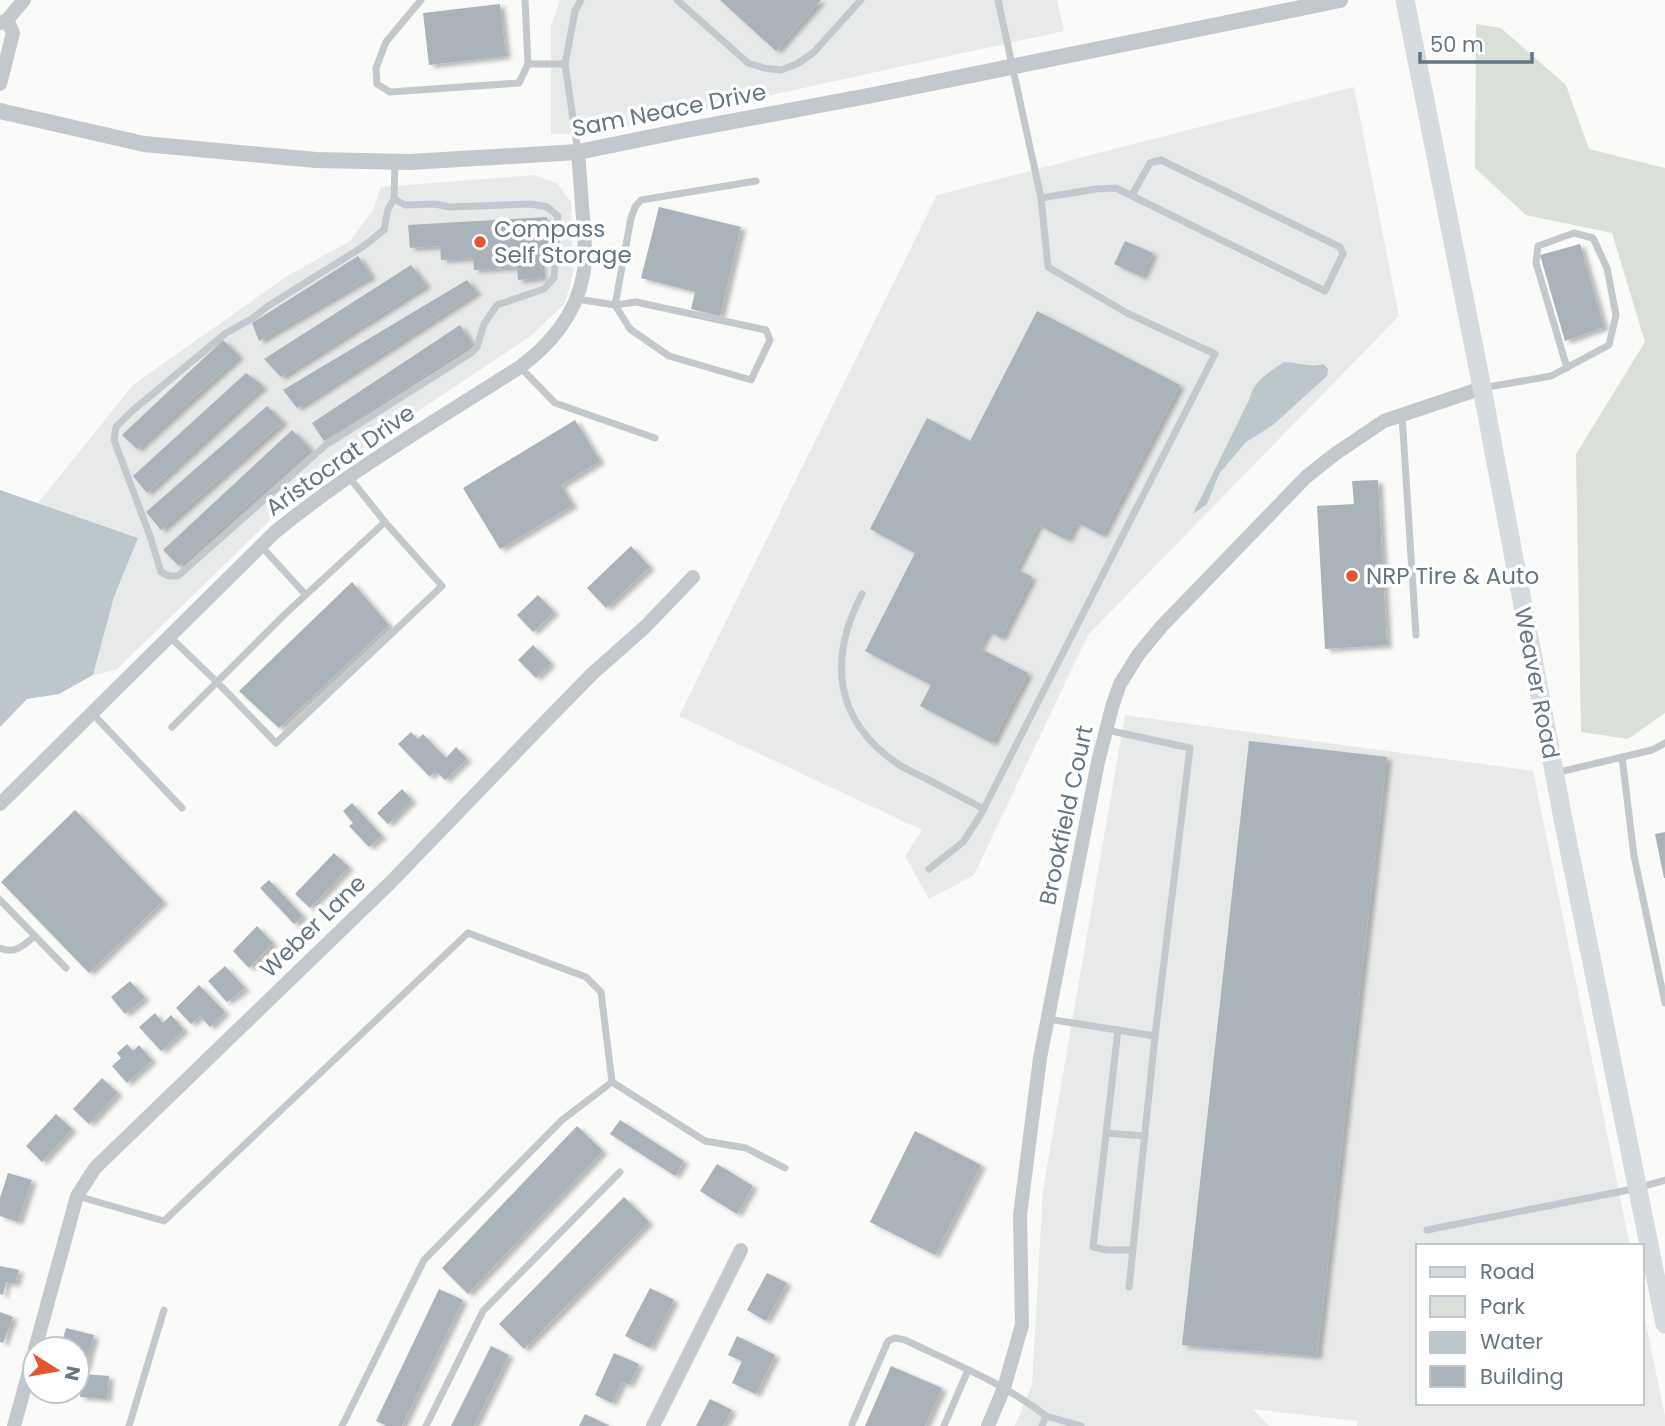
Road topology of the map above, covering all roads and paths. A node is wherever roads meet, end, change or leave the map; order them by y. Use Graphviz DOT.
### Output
graph roads {
  1 [pos="421,0"];
  2 [pos="525,0"];
  3 [pos="581,0"];
  4 [pos="677,0"];
  5 [pos="861,0"];
  6 [pos="998,0"];
  7 [pos="1340,0"];
  8 [pos="1405,0"];
  9 [pos="18,2"];
  10 [pos="4,21"];
  11 [pos="528,64"];
  12 [pos="565,64"];
  13 [pos="1013,66"];
  14 [pos="0,84"];
  15 [pos="0,111"];
  16 [pos="578,152"];
  17 [pos="395,162"];
  18 [pos="757,181"];
  19 [pos="1132,195"];
  20 [pos="1041,198"];
  21 [pos="394,199"];
  22 [pos="576,299"];
  23 [pos="615,305"];
  24 [pos="520,367"];
  25 [pos="1567,368"];
  26 [pos="1482,388"];
  27 [pos="1402,414"];
  28 [pos="655,438"];
  29 [pos="348,476"];
  30 [pos="385,522"];
  31 [pos="261,546"];
  32 [pos="694,577"];
  33 [pos="306,594"];
  34 [pos="862,594"];
  35 [pos="1416,635"];
  36 [pos="170,637"];
  37 [pos="217,682"];
  38 [pos="92,713"];
  39 [pos="172,727"];
  40 [pos="1107,730"];
  41 [pos="1662,745"];
  42 [pos="1665,753"];
  43 [pos="1622,757"];
  44 [pos="1554,773"];
  45 [pos="0,804"];
  46 [pos="182,808"];
  47 [pos="984,809"];
  48 [pos="929,869"];
  49 [pos="0,900"];
  50 [pos="34,936"];
  51 [pos="0,948"];
  52 [pos="66,968"];
  53 [pos="1665,1003"];
  54 [pos="1048,1019"];
  55 [pos="1118,1031"];
  56 [pos="1155,1037"];
  57 [pos="612,1082"];
  58 [pos="1105,1133"];
  59 [pos="1145,1136"];
  60 [pos="785,1168"];
  61 [pos="620,1172"];
  62 [pos="1665,1180"];
  63 [pos="1638,1188"];
  64 [pos="78,1196"];
  65 [pos="1427,1230"];
  66 [pos="741,1250"];
  67 [pos="1133,1250"];
  68 [pos="1129,1287"];
  69 [pos="164,1310"];
  70 [pos="1665,1324"];
  71 [pos="39,1335"];
  72 [pos="968,1370"];
  73 [pos="1004,1388"];
  74 [pos="21,1401"];
  75 [pos="1046,1416"];
  76 [pos="14,1426"];
  77 [pos="129,1426"];
  78 [pos="342,1426"];
  79 [pos="426,1426"];
  80 [pos="653,1426"];
  81 [pos="852,1426"];
  82 [pos="944,1426"];
  83 [pos="988,1426"];
  84 [pos="1042,1426"];
  85 [pos="1081,1426"];
  1 -- 11 [label="lane"];
  2 -- 11 [label="lane"];
  3 -- 12 [label="lane"];
  4 -- 5 [label="lane"];
  6 -- 13 [label="lane"];
  7 -- 13 [label="street, Sam Neace Drive"];
  8 -- 26 [label="main road, Weaver Road"];
  9 -- 10 [label="street"];
  10 -- 14 [label="street"];
  11 -- 12 [label="lane"];
  12 -- 16 [label="lane"];
  13 -- 16 [label="street, Sam Neace Drive"];
  13 -- 20 [label="lane"];
  15 -- 17 [label="street, Sam Neace Drive"];
  16 -- 17 [label="street, Sam Neace Drive"];
  16 -- 22 [label="street, Aristocrat Drive"];
  17 -- 21 [label="lane"];
  18 -- 23 [label="lane"];
  19 -- 19 [label="lane"];
  19 -- 20 [label="lane"];
  20 -- 47 [label="lane"];
  21 -- 21 [label="lane"];
  22 -- 23 [label="lane"];
  22 -- 24 [label="street, Aristocrat Drive"];
  23 -- 23 [label="lane"];
  24 -- 28 [label="lane"];
  24 -- 29 [label="street, Aristocrat Drive"];
  25 -- 25 [label="lane"];
  25 -- 26 [label="lane"];
  26 -- 27 [label="street, Brookfield Court"];
  26 -- 44 [label="main road, Weaver Road"];
  27 -- 35 [label="lane"];
  27 -- 40 [label="street, Brookfield Court"];
  29 -- 30 [label="lane"];
  29 -- 31 [label="street, Aristocrat Drive"];
  30 -- 33 [label="lane"];
  30 -- 37 [label="lane"];
  31 -- 33 [label="lane"];
  31 -- 36 [label="street, Aristocrat Drive"];
  32 -- 64 [label="street, Weber Lane"];
  33 -- 37 [label="lane"];
  34 -- 47 [label="lane"];
  36 -- 37 [label="lane"];
  36 -- 38 [label="street, Aristocrat Drive"];
  37 -- 39 [label="lane"];
  38 -- 45 [label="street, Aristocrat Drive"];
  38 -- 46 [label="lane"];
  40 -- 54 [label="street, Brookfield Court"];
  40 -- 56 [label="lane"];
  41 -- 42 [label="lane"];
  41 -- 43 [label="lane"];
  43 -- 44 [label="lane"];
  43 -- 53 [label="lane"];
  44 -- 63 [label="main road, Weaver Road"];
  47 -- 48 [label="lane"];
  49 -- 50 [label="lane"];
  50 -- 51 [label="lane"];
  50 -- 52 [label="lane"];
  54 -- 55 [label="lane"];
  54 -- 73 [label="street, Brookfield Court"];
  55 -- 56 [label="lane"];
  55 -- 58 [label="lane"];
  56 -- 59 [label="lane"];
  57 -- 60 [label="lane"];
  57 -- 64 [label="lane"];
  57 -- 78 [label="lane"];
  58 -- 59 [label="lane"];
  58 -- 67 [label="lane"];
  59 -- 67 [label="lane"];
  61 -- 79 [label="lane"];
  62 -- 63 [label="lane"];
  63 -- 65 [label="lane"];
  63 -- 70 [label="main road, Weaver Road"];
  64 -- 71 [label="street, Weber Lane"];
  66 -- 80 [label="street"];
  67 -- 68 [label="lane"];
  69 -- 77 [label="lane"];
  72 -- 73 [label="lane"];
  72 -- 81 [label="lane"];
  72 -- 82 [label="lane"];
  73 -- 75 [label="lane"];
  73 -- 83 [label="street, Brookfield Court"];
  74 -- 76 [label="street, Weber Lane"];
  75 -- 84 [label="lane"];
  75 -- 85 [label="lane"];
}
